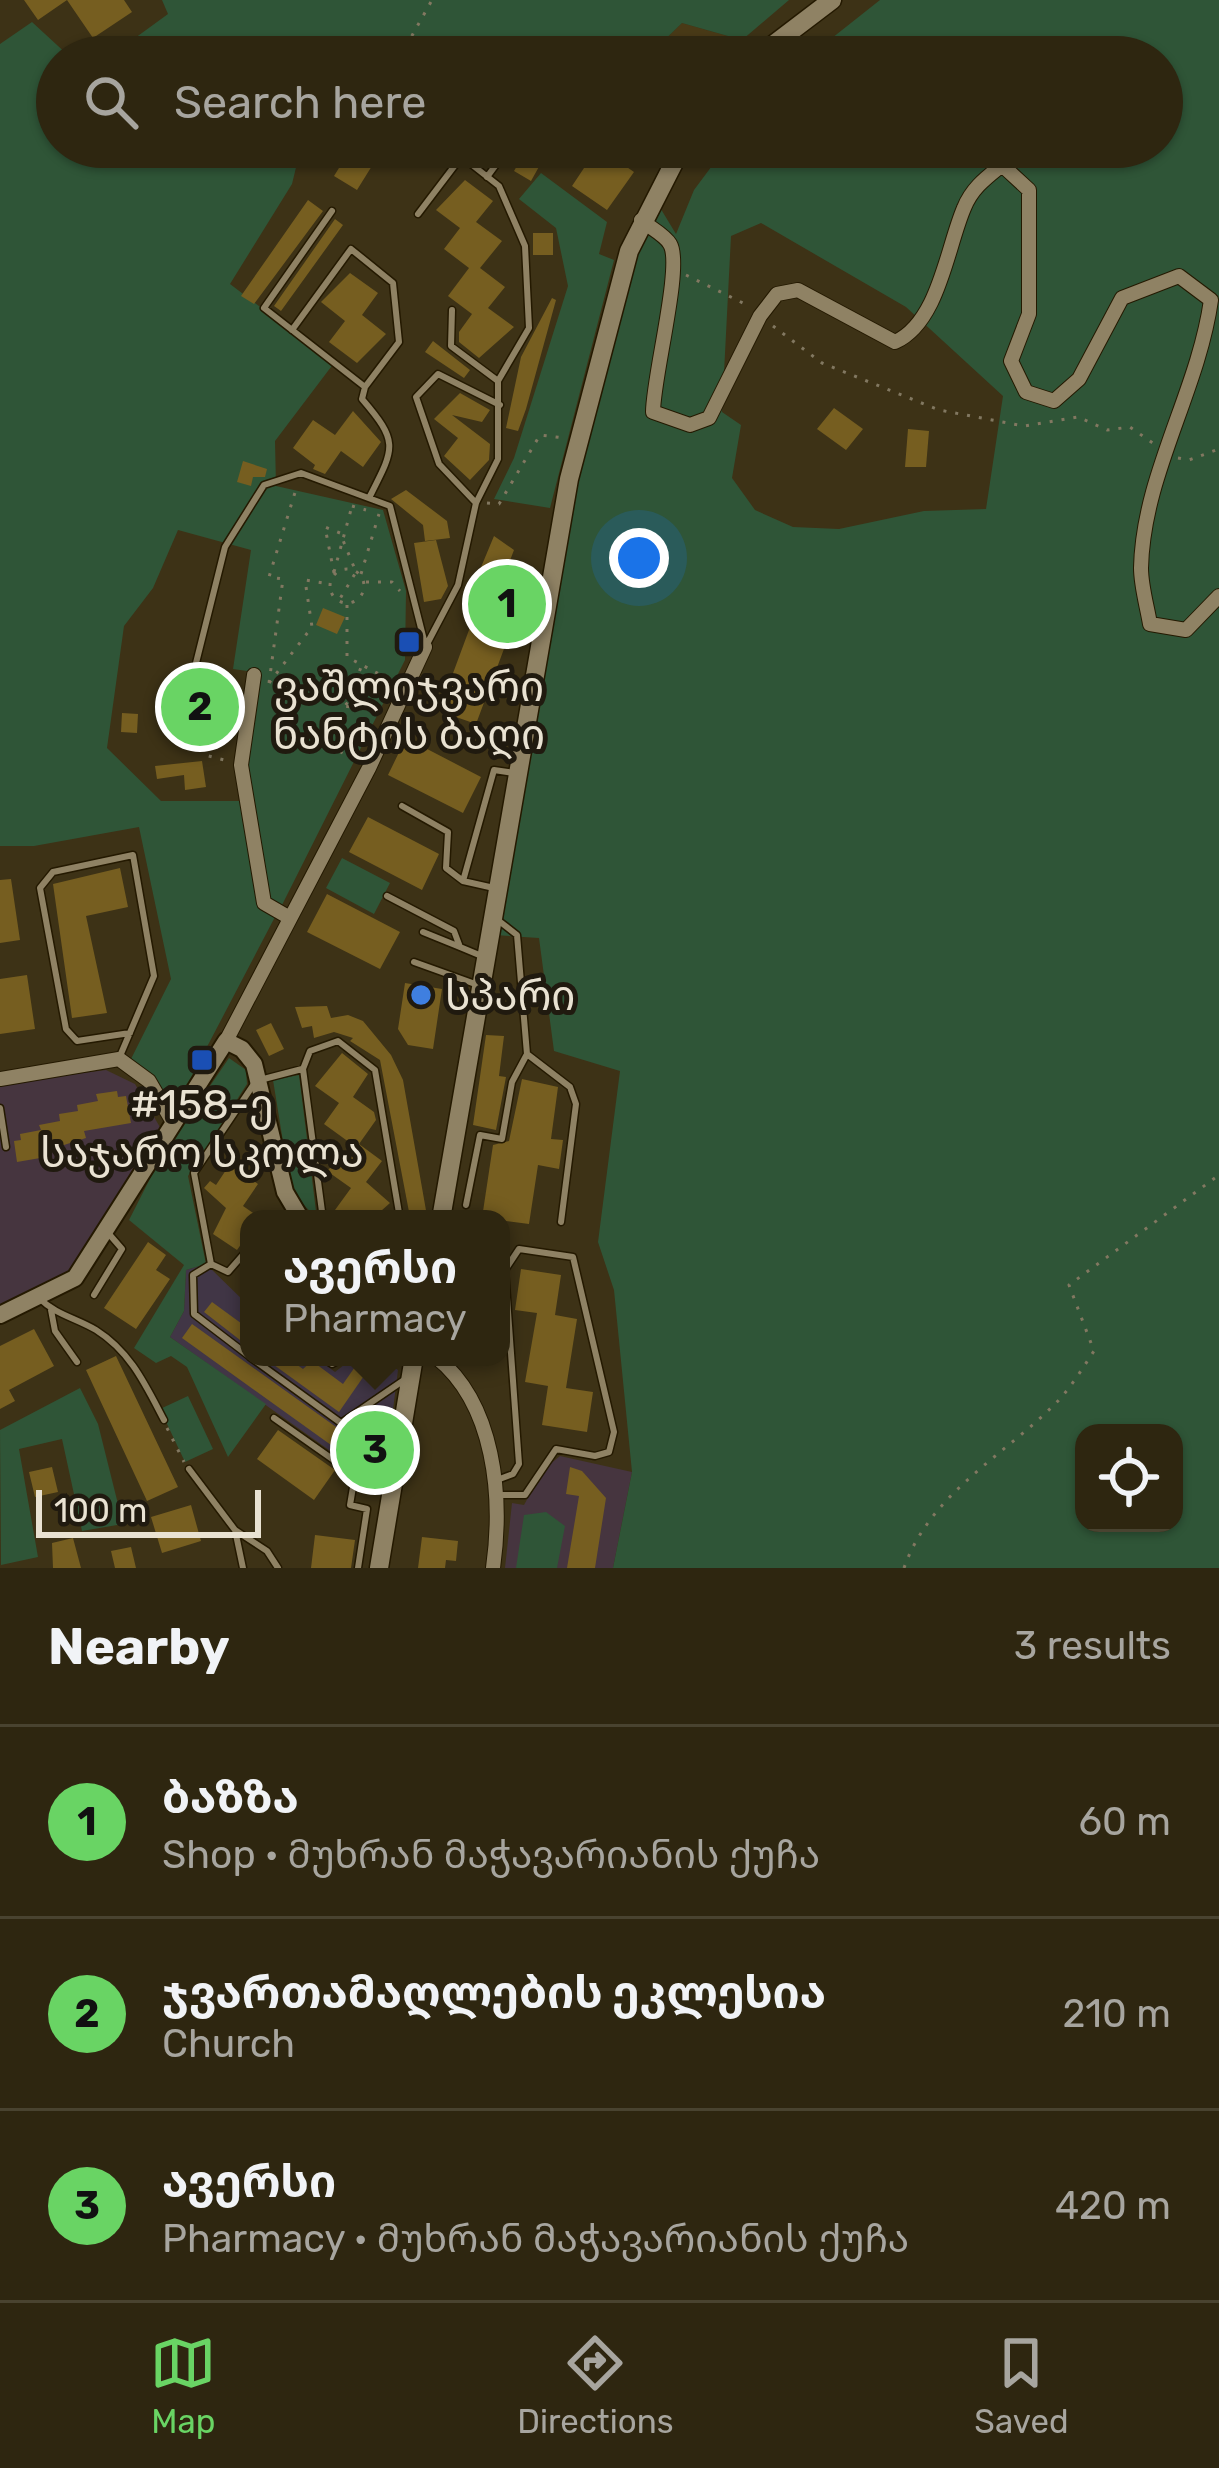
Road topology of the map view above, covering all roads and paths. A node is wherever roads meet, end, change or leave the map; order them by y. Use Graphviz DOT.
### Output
graph roads {
  1 [pos="431,0"];
  2 [pos="832,0"];
  3 [pos="411,36"];
  4 [pos="785,36"];
  5 [pos="454,168"];
  6 [pos="474,168"];
  7 [pos="494,168"];
  8 [pos="669,168"];
  9 [pos="998,168"];
  10 [pos="1005,168"];
  11 [pos="488,177"];
  12 [pos="332,211"];
  13 [pos="418,214"];
  14 [pos="641,220"];
  15 [pos="676,270"];
  16 [pos="452,310"];
  17 [pos="760,316"];
  18 [pos="292,330"];
  19 [pos="498,381"];
  20 [pos="365,387"];
  21 [pos="500,405"];
  22 [pos="578,440"];
  23 [pos="1219,448"];
  24 [pos="301,473"];
  25 [pos="355,492"];
  26 [pos="370,496"];
  27 [pos="476,503"];
  28 [pos="352,506"];
  29 [pos="340,533"];
  30 [pos="334,574"];
  31 [pos="360,577"];
  32 [pos="329,584"];
  33 [pos="412,595"];
  34 [pos="1219,596"];
  35 [pos="338,602"];
  36 [pos="347,604"];
  37 [pos="425,647"];
  38 [pos="362,665"];
  39 [pos="193,675"];
  40 [pos="262,679"];
  41 [pos="355,682"];
  42 [pos="406,689"];
  43 [pos="348,705"];
  44 [pos="248,708"];
  45 [pos="242,765"];
  46 [pos="369,768"];
  47 [pos="516,773"];
  48 [pos="402,806"];
  49 [pos="463,881"];
  50 [pos="496,888"];
  51 [pos="387,896"];
  52 [pos="491,914"];
  53 [pos="290,918"];
  54 [pos="423,932"];
  55 [pos="517,935"];
  56 [pos="460,947"];
  57 [pos="485,950"];
  58 [pos="414,962"];
  59 [pos="478,985"];
  60 [pos="130,1033"];
  61 [pos="226,1041"];
  62 [pos="527,1054"];
  63 [pos="119,1059"];
  64 [pos="303,1069"];
  65 [pos="0,1079"];
  66 [pos="256,1081"];
  67 [pos="0,1108"];
  68 [pos="175,1124"];
  69 [pos="6,1147"];
  70 [pos="1219,1175"];
  71 [pos="466,1205"];
  72 [pos="295,1210"];
  73 [pos="322,1210"];
  74 [pos="398,1210"];
  75 [pos="442,1210"];
  76 [pos="561,1222"];
  77 [pos="106,1232"];
  78 [pos="240,1258"];
  79 [pos="510,1262"];
  80 [pos="211,1264"];
  81 [pos="94,1295"];
  82 [pos="45,1304"];
  83 [pos="0,1315"];
  84 [pos="510,1345"];
  85 [pos="240,1349"];
  86 [pos="77,1362"];
  87 [pos="262,1366"];
  88 [pos="412,1366"];
  89 [pos="447,1366"];
  90 [pos="274,1418"];
  91 [pos="164,1420"];
  92 [pos="189,1469"];
  93 [pos="356,1475"];
  94 [pos="494,1488"];
  95 [pos="391,1501"];
  96 [pos="367,1509"];
  97 [pos="236,1530"];
  98 [pos="243,1568"];
  99 [pos="278,1568"];
  100 [pos="358,1568"];
  101 [pos="379,1568"];
  102 [pos="493,1568"];
  103 [pos="904,1568"];
  1 -- 3 [label="path"];
  2 -- 4 [label="main road"];
  5 -- 13 [label="lane"];
  6 -- 11 [label="lane"];
  7 -- 11 [label="lane"];
  8 -- 14 [label="main road"];
  9 -- 17 [label="street"];
  10 -- 34 [label="street"];
  11 -- 19 [label="lane"];
  12 -- 18 [label="lane"];
  14 -- 15 [label="street"];
  14 -- 22 [label="main road"];
  15 -- 17 [label="path"];
  15 -- 17 [label="street"];
  16 -- 19 [label="lane"];
  17 -- 23 [label="path"];
  18 -- 20 [label="lane"];
  18 -- 20 [label="lane"];
  19 -- 21 [label="lane"];
  20 -- 26 [label="lane"];
  21 -- 27 [label="lane"];
  21 -- 27 [label="lane"];
  22 -- 27 [label="path"];
  22 -- 47 [label="main road"];
  24 -- 25 [label="lane"];
  24 -- 39 [label="lane"];
  24 -- 40 [label="path"];
  25 -- 26 [label="lane"];
  25 -- 28 [label="path"];
  26 -- 33 [label="lane"];
  27 -- 37 [label="lane"];
  28 -- 29 [label="path"];
  28 -- 31 [label="path"];
  29 -- 30 [label="path"];
  29 -- 30 [label="path"];
  29 -- 31 [label="path"];
  30 -- 31 [label="path"];
  30 -- 32 [label="path"];
  31 -- 33 [label="path"];
  31 -- 35 [label="path"];
  31 -- 36 [label="path"];
  32 -- 35 [label="path"];
  32 -- 40 [label="path"];
  33 -- 37 [label="lane"];
  35 -- 36 [label="path"];
  36 -- 38 [label="path"];
  37 -- 42 [label="street"];
  38 -- 41 [label="path"];
  38 -- 42 [label="path"];
  39 -- 45 [label="path"];
  40 -- 44 [label="street"];
  40 -- 44 [label="path"];
  41 -- 43 [label="path"];
  41 -- 43 [label="path"];
  42 -- 46 [label="street"];
  43 -- 46 [label="path"];
  44 -- 45 [label="street"];
  45 -- 53 [label="street"];
  46 -- 53 [label="street"];
  47 -- 49 [label="lane"];
  47 -- 50 [label="main road"];
  48 -- 49 [label="lane"];
  49 -- 50 [label="lane"];
  50 -- 52 [label="main road"];
  51 -- 56 [label="lane"];
  52 -- 55 [label="lane"];
  52 -- 57 [label="main road"];
  53 -- 61 [label="street"];
  54 -- 56 [label="lane"];
  55 -- 57 [label="lane"];
  55 -- 62 [label="lane"];
  56 -- 57 [label="lane"];
  57 -- 59 [label="main road"];
  58 -- 59 [label="lane"];
  59 -- 75 [label="main road"];
  60 -- 60 [label="lane"];
  60 -- 63 [label="lane"];
  61 -- 66 [label="street"];
  61 -- 68 [label="street"];
  62 -- 71 [label="lane"];
  62 -- 76 [label="lane"];
  63 -- 65 [label="street"];
  63 -- 68 [label="street"];
  64 -- 66 [label="lane"];
  64 -- 73 [label="lane"];
  64 -- 74 [label="lane"];
  66 -- 72 [label="street"];
  66 -- 80 [label="lane"];
  67 -- 69 [label="lane"];
  68 -- 77 [label="street"];
  70 -- 103 [label="path"];
  77 -- 81 [label="lane"];
  77 -- 82 [label="street"];
  78 -- 80 [label="lane"];
  79 -- 94 [label="lane"];
  80 -- 85 [label="lane"];
  82 -- 83 [label="street"];
  82 -- 86 [label="lane"];
  82 -- 91 [label="lane"];
  84 -- 94 [label="lane"];
  87 -- 88 [label="lane"];
  88 -- 95 [label="main road"];
  89 -- 94 [label="street"];
  90 -- 93 [label="lane"];
  91 -- 92 [label="path"];
  92 -- 97 [label="lane"];
  93 -- 95 [label="lane"];
  93 -- 96 [label="lane"];
  94 -- 102 [label="street"];
  95 -- 96 [label="lane"];
  95 -- 101 [label="main road"];
  96 -- 100 [label="lane"];
  97 -- 98 [label="lane"];
  97 -- 99 [label="lane"];
}
